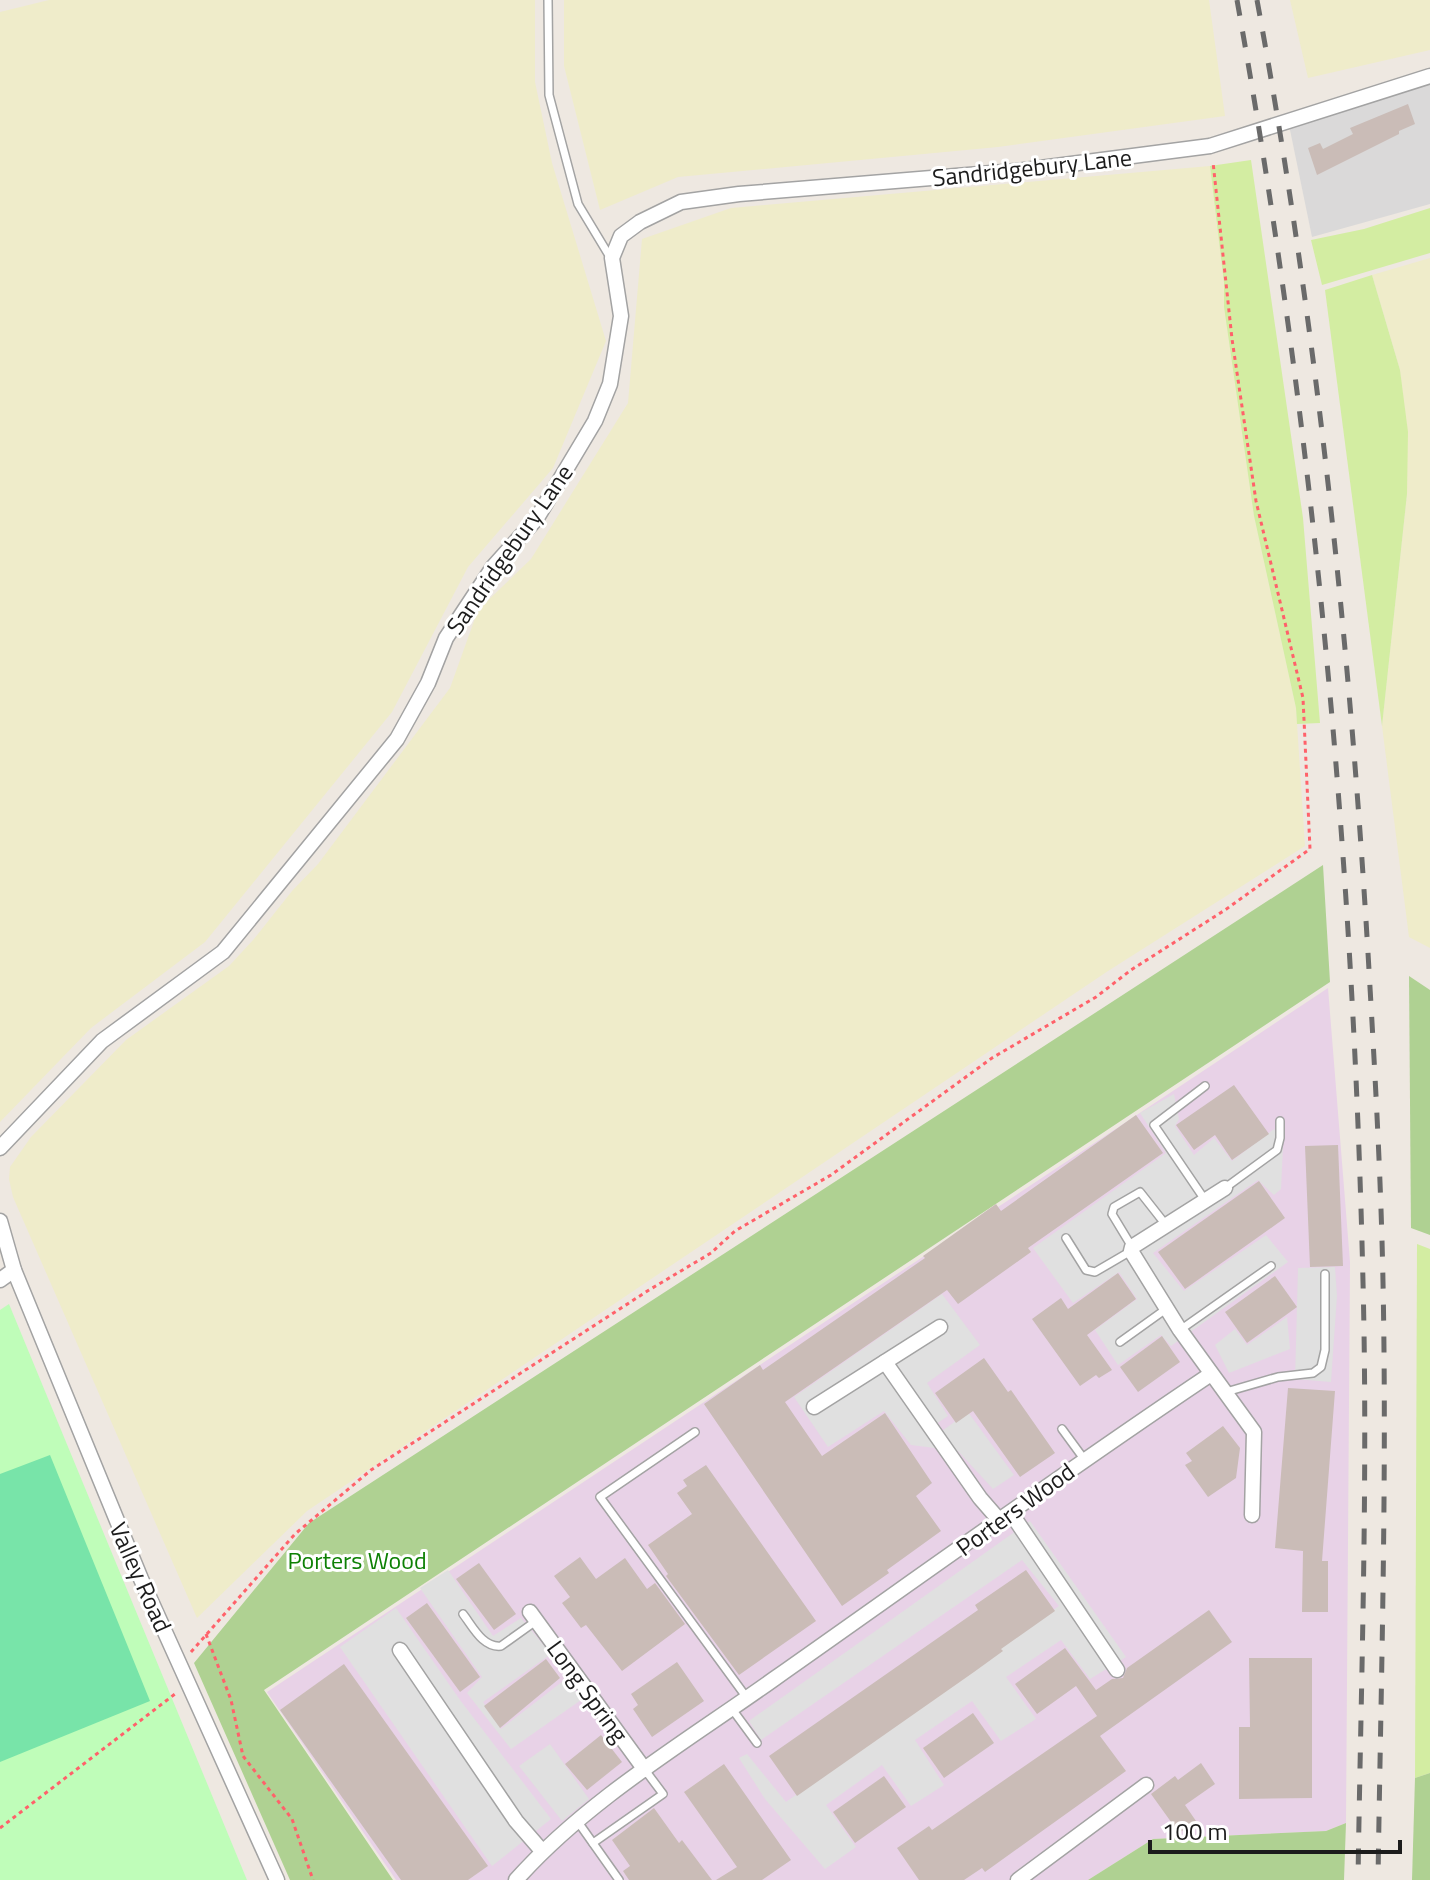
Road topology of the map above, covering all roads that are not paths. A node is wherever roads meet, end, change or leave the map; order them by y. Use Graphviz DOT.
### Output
graph roads {
  1 [pos="548,0"];
  2 [pos="1430,76"];
  3 [pos="612,258"];
  4 [pos="1205,1086"];
  5 [pos="1280,1121"];
  6 [pos="0,1148"];
  7 [pos="1225,1188"];
  8 [pos="1205,1200"];
  9 [pos="0,1221"];
  10 [pos="1166,1225"];
  11 [pos="1066,1238"];
  12 [pos="1132,1249"];
  13 [pos="1271,1266"];
  14 [pos="14,1270"];
  15 [pos="1325,1274"];
  16 [pos="0,1280"];
  17 [pos="1166,1309"];
  18 [pos="940,1327"];
  19 [pos="1180,1330"];
  20 [pos="1120,1342"];
  21 [pos="885,1362"];
  22 [pos="1211,1374"];
  23 [pos="1224,1393"];
  24 [pos="814,1407"];
  25 [pos="1062,1429"];
  26 [pos="695,1432"];
  27 [pos="1084,1459"];
  28 [pos="1252,1515"];
  29 [pos="1005,1517"];
  30 [pos="463,1614"];
  31 [pos="533,1616"];
  32 [pos="400,1650"];
  33 [pos="1117,1670"];
  34 [pos="747,1698"];
  35 [pos="732,1709"];
  36 [pos="757,1743"];
  37 [pos="645,1770"];
  38 [pos="1146,1785"];
  39 [pos="578,1822"];
  40 [pos="593,1843"];
  41 [pos="542,1851"];
  42 [pos="277,1880"];
  43 [pos="516,1880"];
  44 [pos="619,1880"];
  45 [pos="1018,1880"];
  1 -- 3 [label="lane"];
  2 -- 3 [label="street, Sandridgebury Lane"];
  3 -- 6 [label="street, Sandridgebury Lane"];
  4 -- 8 [label="lane"];
  5 -- 7 [label="lane"];
  7 -- 8 [label="street"];
  8 -- 10 [label="street"];
  9 -- 14 [label="street"];
  10 -- 12 [label="street"];
  10 -- 12 [label="lane"];
  11 -- 12 [label="lane"];
  12 -- 17 [label="street"];
  13 -- 19 [label="lane"];
  14 -- 16 [label="street"];
  14 -- 42 [label="street, Valley Road"];
  15 -- 23 [label="lane"];
  17 -- 19 [label="street"];
  17 -- 20 [label="lane"];
  18 -- 21 [label="street"];
  19 -- 22 [label="street"];
  21 -- 24 [label="street"];
  21 -- 29 [label="street"];
  22 -- 23 [label="street"];
  22 -- 27 [label="street, Porters Wood"];
  23 -- 28 [label="street"];
  25 -- 27 [label="lane"];
  26 -- 34 [label="lane"];
  27 -- 29 [label="street, Porters Wood"];
  29 -- 33 [label="street"];
  29 -- 34 [label="street, Porters Wood"];
  30 -- 31 [label="lane"];
  31 -- 37 [label="street, Long Spring"];
  32 -- 41 [label="street"];
  34 -- 35 [label="street, Porters Wood"];
  35 -- 36 [label="lane"];
  35 -- 37 [label="street, Porters Wood"];
  37 -- 39 [label="street, Porters Wood"];
  37 -- 40 [label="lane"];
  38 -- 45 [label="street"];
  39 -- 40 [label="lane"];
  39 -- 41 [label="street, Porters Wood"];
  40 -- 44 [label="lane"];
  41 -- 43 [label="street, Porters Wood"];
}
